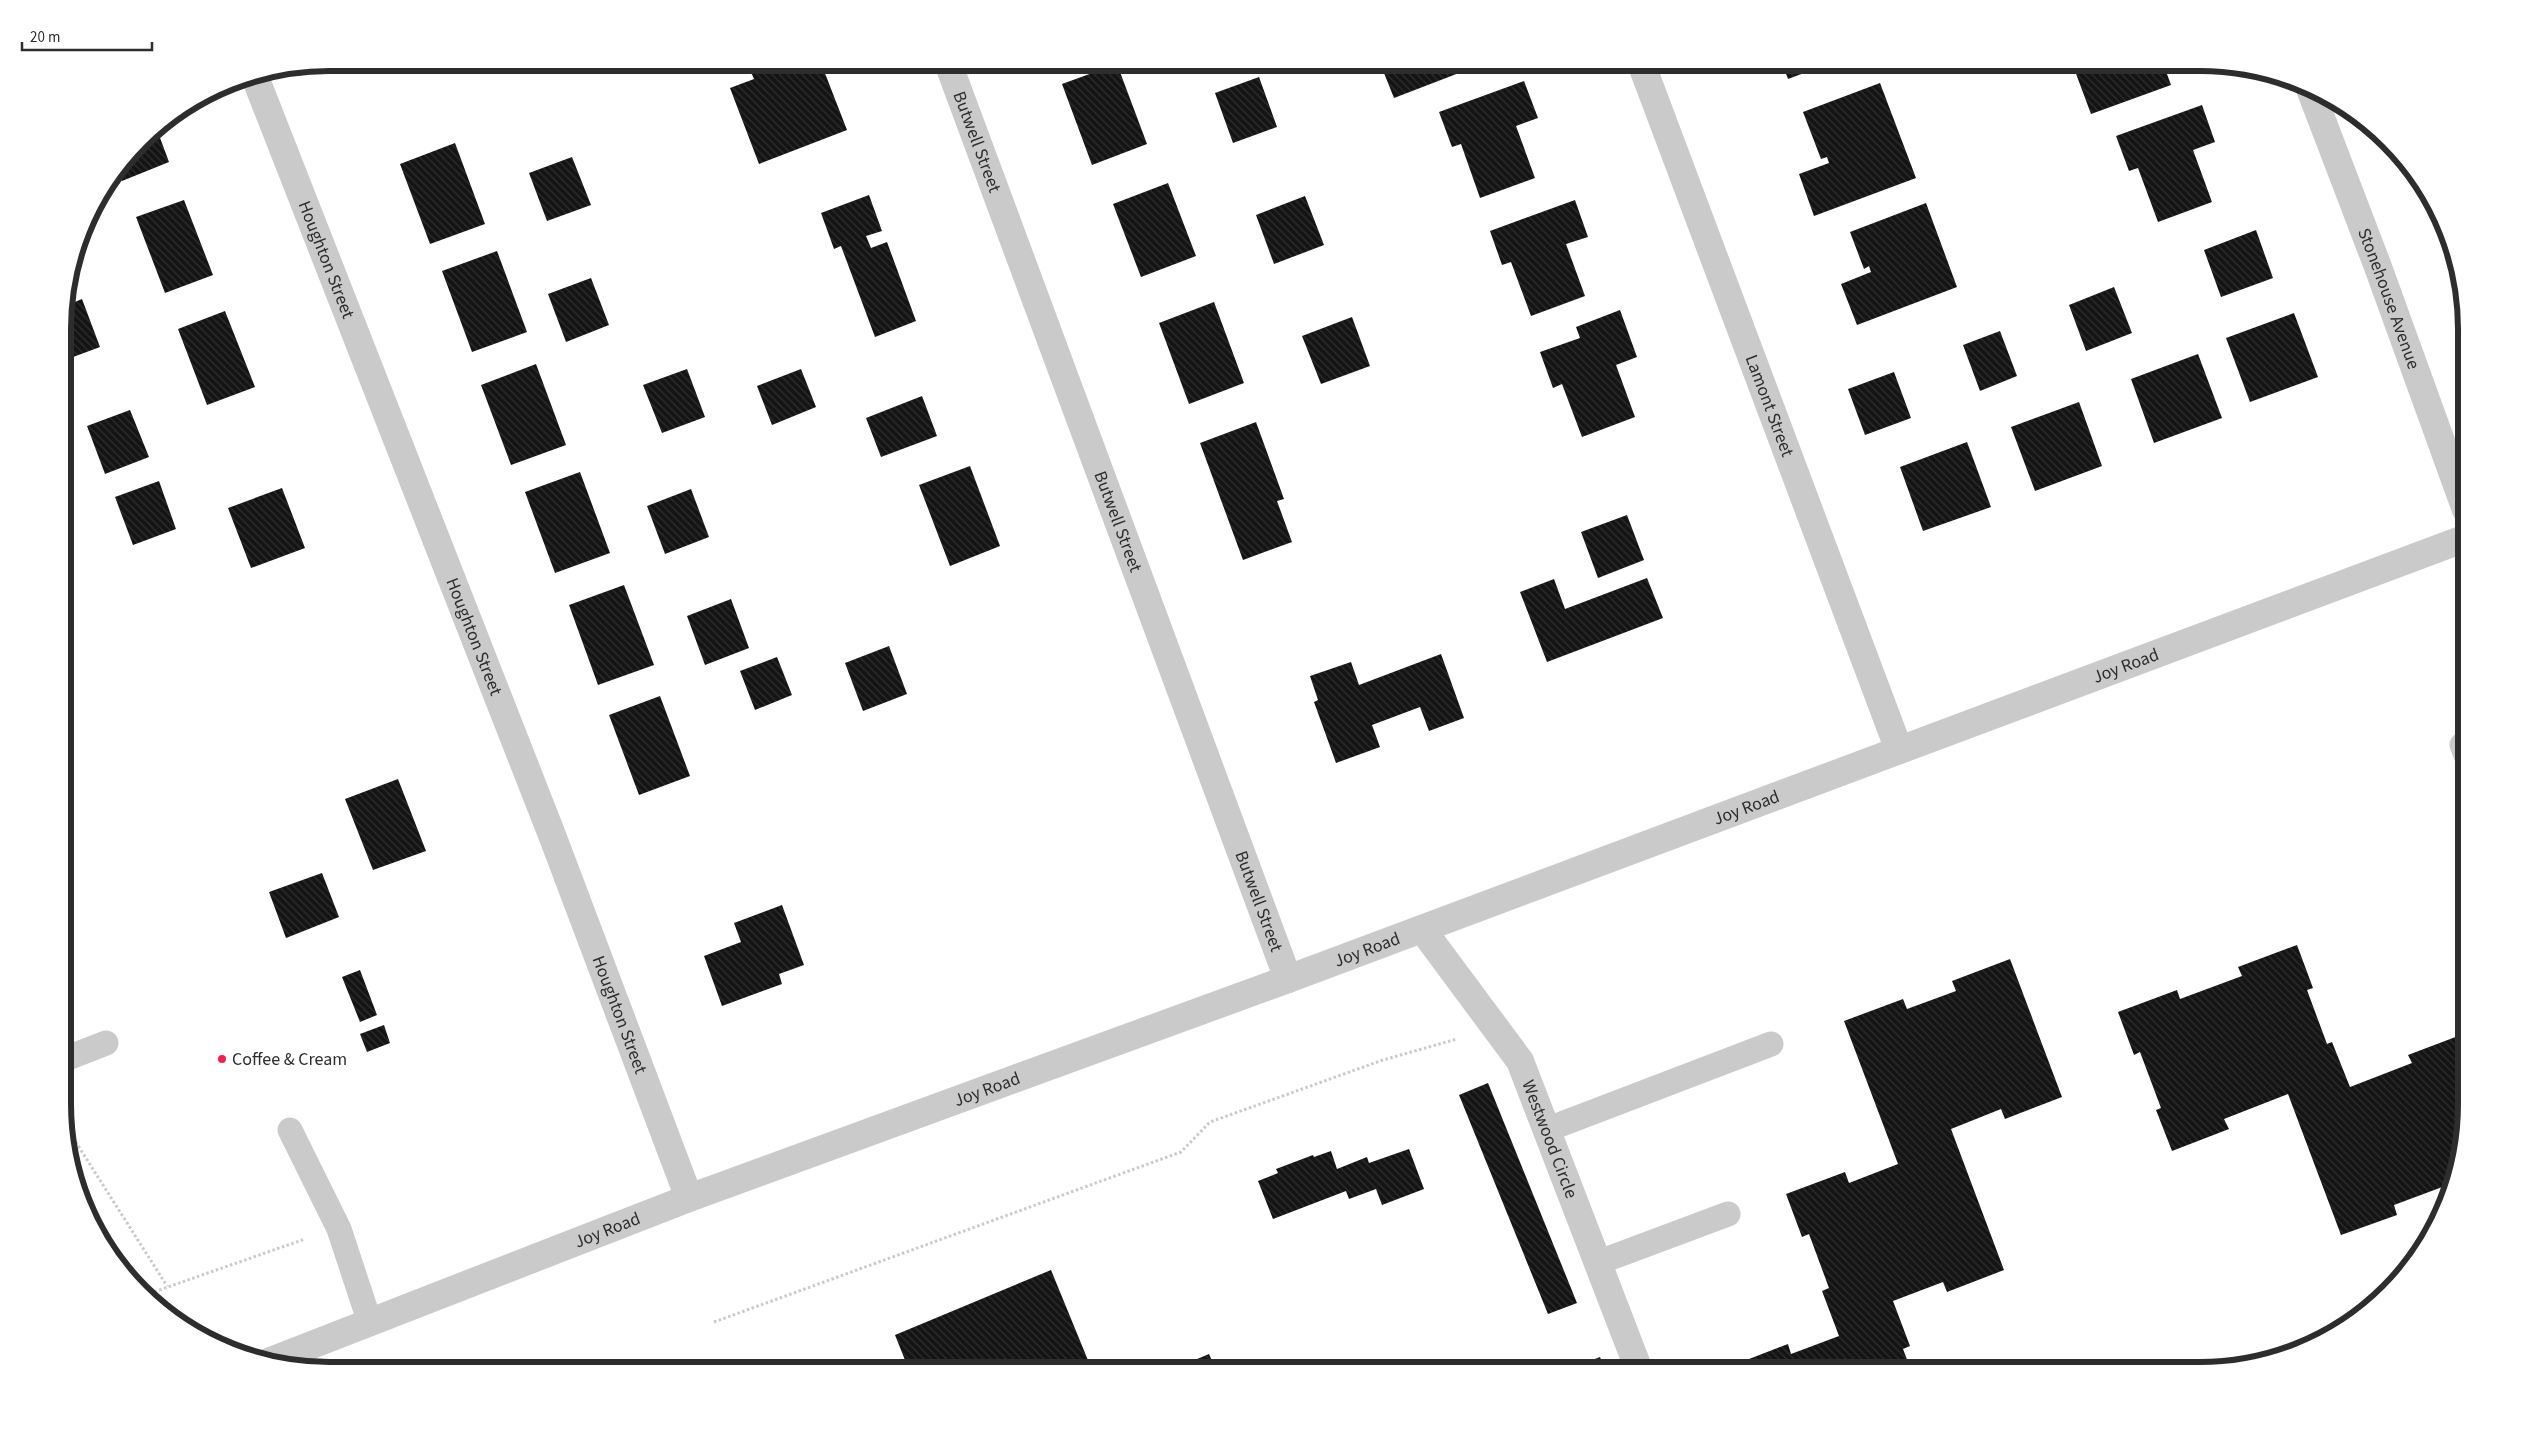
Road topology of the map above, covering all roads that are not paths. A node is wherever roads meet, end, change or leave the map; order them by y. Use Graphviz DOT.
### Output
graph roads {
  1 [pos="951,71"];
  2 [pos="1644,71"];
  3 [pos="257,82"];
  4 [pos="2313,98"];
  5 [pos="2458,488"];
  6 [pos="2458,541"];
  7 [pos="1899,750"];
  8 [pos="1422,929"];
  9 [pos="1288,979"];
  10 [pos="106,1043"];
  11 [pos="1771,1044"];
  12 [pos="71,1057"];
  13 [pos="290,1130"];
  14 [pos="1546,1130"];
  15 [pos="689,1198"];
  16 [pos="1728,1214"];
  17 [pos="1597,1263"];
  18 [pos="370,1324"];
  19 [pos="281,1357"];
  20 [pos="1637,1362"];
  1 -- 9 [label="street, Butwell Street"];
  2 -- 7 [label="street, Lamont Street"];
  3 -- 15 [label="street, Houghton Street"];
  4 -- 5 [label="street, Stonehouse Avenue"];
  6 -- 7 [label="street, Joy Road"];
  7 -- 8 [label="street, Joy Road"];
  8 -- 9 [label="street, Joy Road"];
  8 -- 14 [label="street, Westwood Circle"];
  9 -- 15 [label="street, Joy Road"];
  10 -- 12 [label="lane"];
  11 -- 14 [label="lane"];
  13 -- 18 [label="lane"];
  14 -- 17 [label="street, Westwood Circle"];
  15 -- 18 [label="street, Joy Road"];
  16 -- 17 [label="lane"];
  17 -- 20 [label="street, Westwood Circle"];
  18 -- 19 [label="street, Joy Road"];
}
